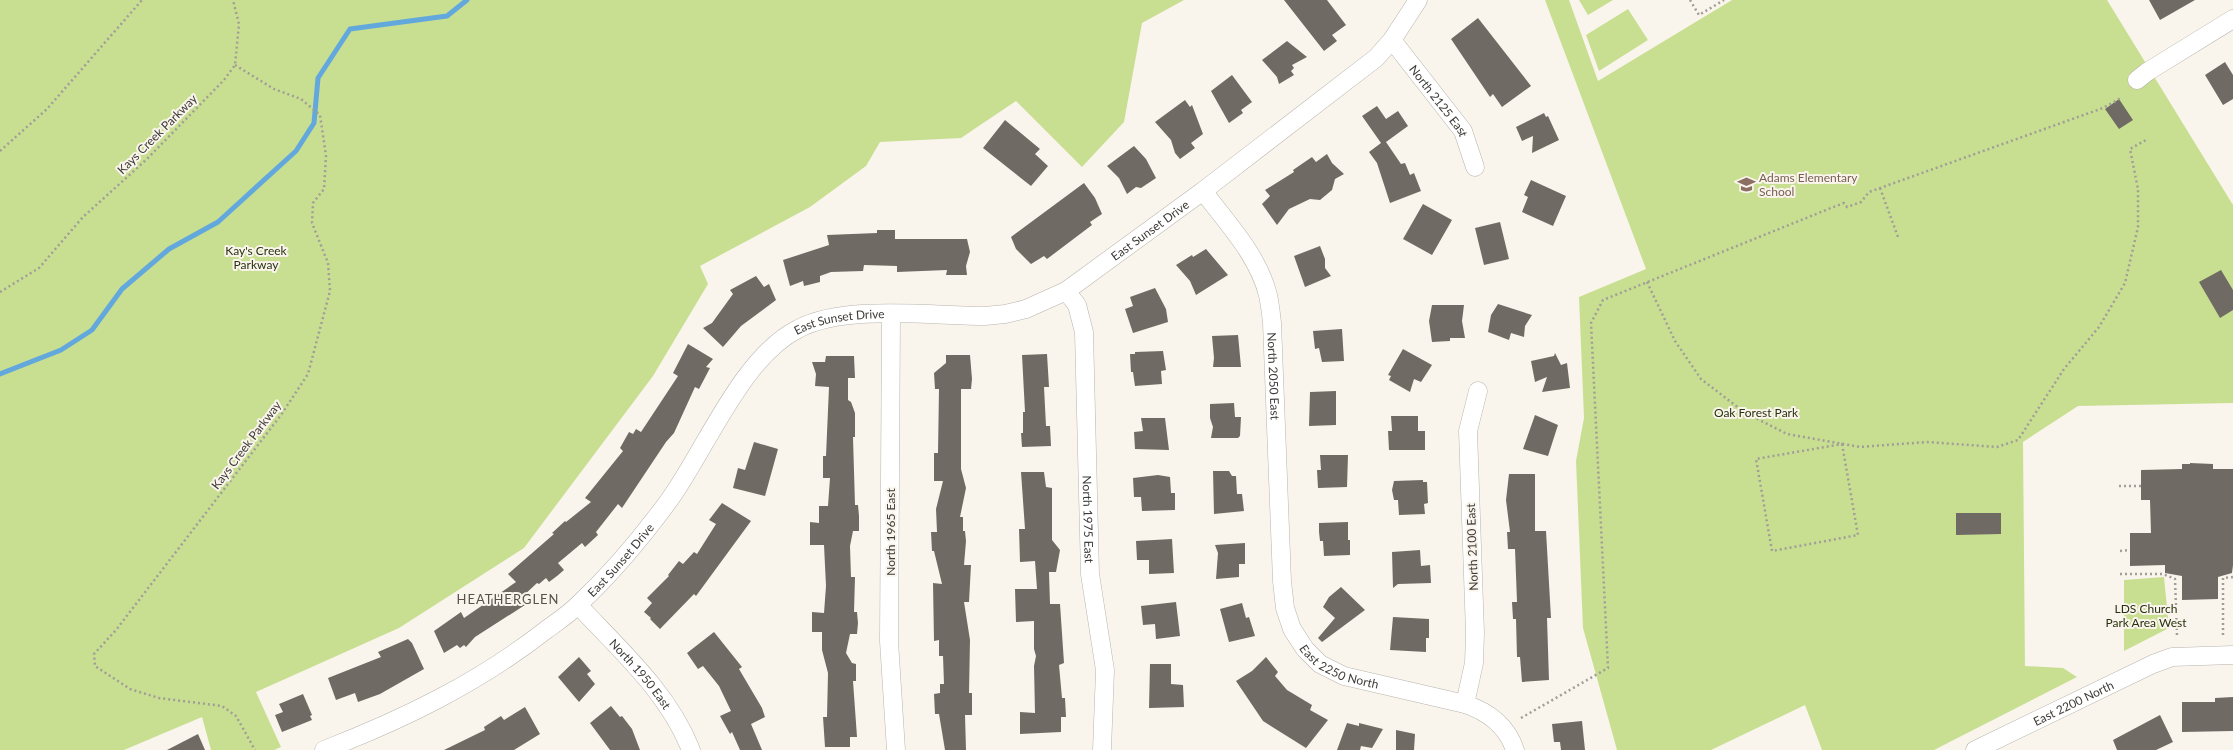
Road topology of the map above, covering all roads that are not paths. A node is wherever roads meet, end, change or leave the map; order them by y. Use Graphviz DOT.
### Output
graph roads {
  1 [pos="1418,0"];
  2 [pos="2233,19"];
  3 [pos="1392,40"];
  4 [pos="2137,80"];
  5 [pos="1475,167"];
  6 [pos="1202,191"];
  7 [pos="1066,291"];
  8 [pos="891,314"];
  9 [pos="1478,390"];
  10 [pos="1282,581"];
  11 [pos="578,605"];
  12 [pos="2233,654"];
  13 [pos="1465,704"];
  14 [pos="324,750"];
  15 [pos="692,750"];
  16 [pos="896,750"];
  17 [pos="1102,750"];
  18 [pos="1515,750"];
  19 [pos="1975,750"];
  1 -- 3 [label="street, East Sunset Drive"];
  2 -- 4 [label="street"];
  3 -- 5 [label="street, North 2125 East"];
  3 -- 6 [label="street, East Sunset Drive"];
  6 -- 7 [label="street, East Sunset Drive"];
  6 -- 10 [label="street, North 2050 East"];
  7 -- 8 [label="street, East Sunset Drive"];
  7 -- 17 [label="street, North 1975 East"];
  8 -- 11 [label="street, East Sunset Drive"];
  8 -- 16 [label="street, North 1965 East"];
  9 -- 13 [label="street, North 2100 East"];
  10 -- 13 [label="street, East 2250 North"];
  11 -- 14 [label="street, East Sunset Drive"];
  11 -- 15 [label="street, North 1950 East"];
  12 -- 19 [label="street, East 2200 North"];
  13 -- 18 [label="street"];
}
